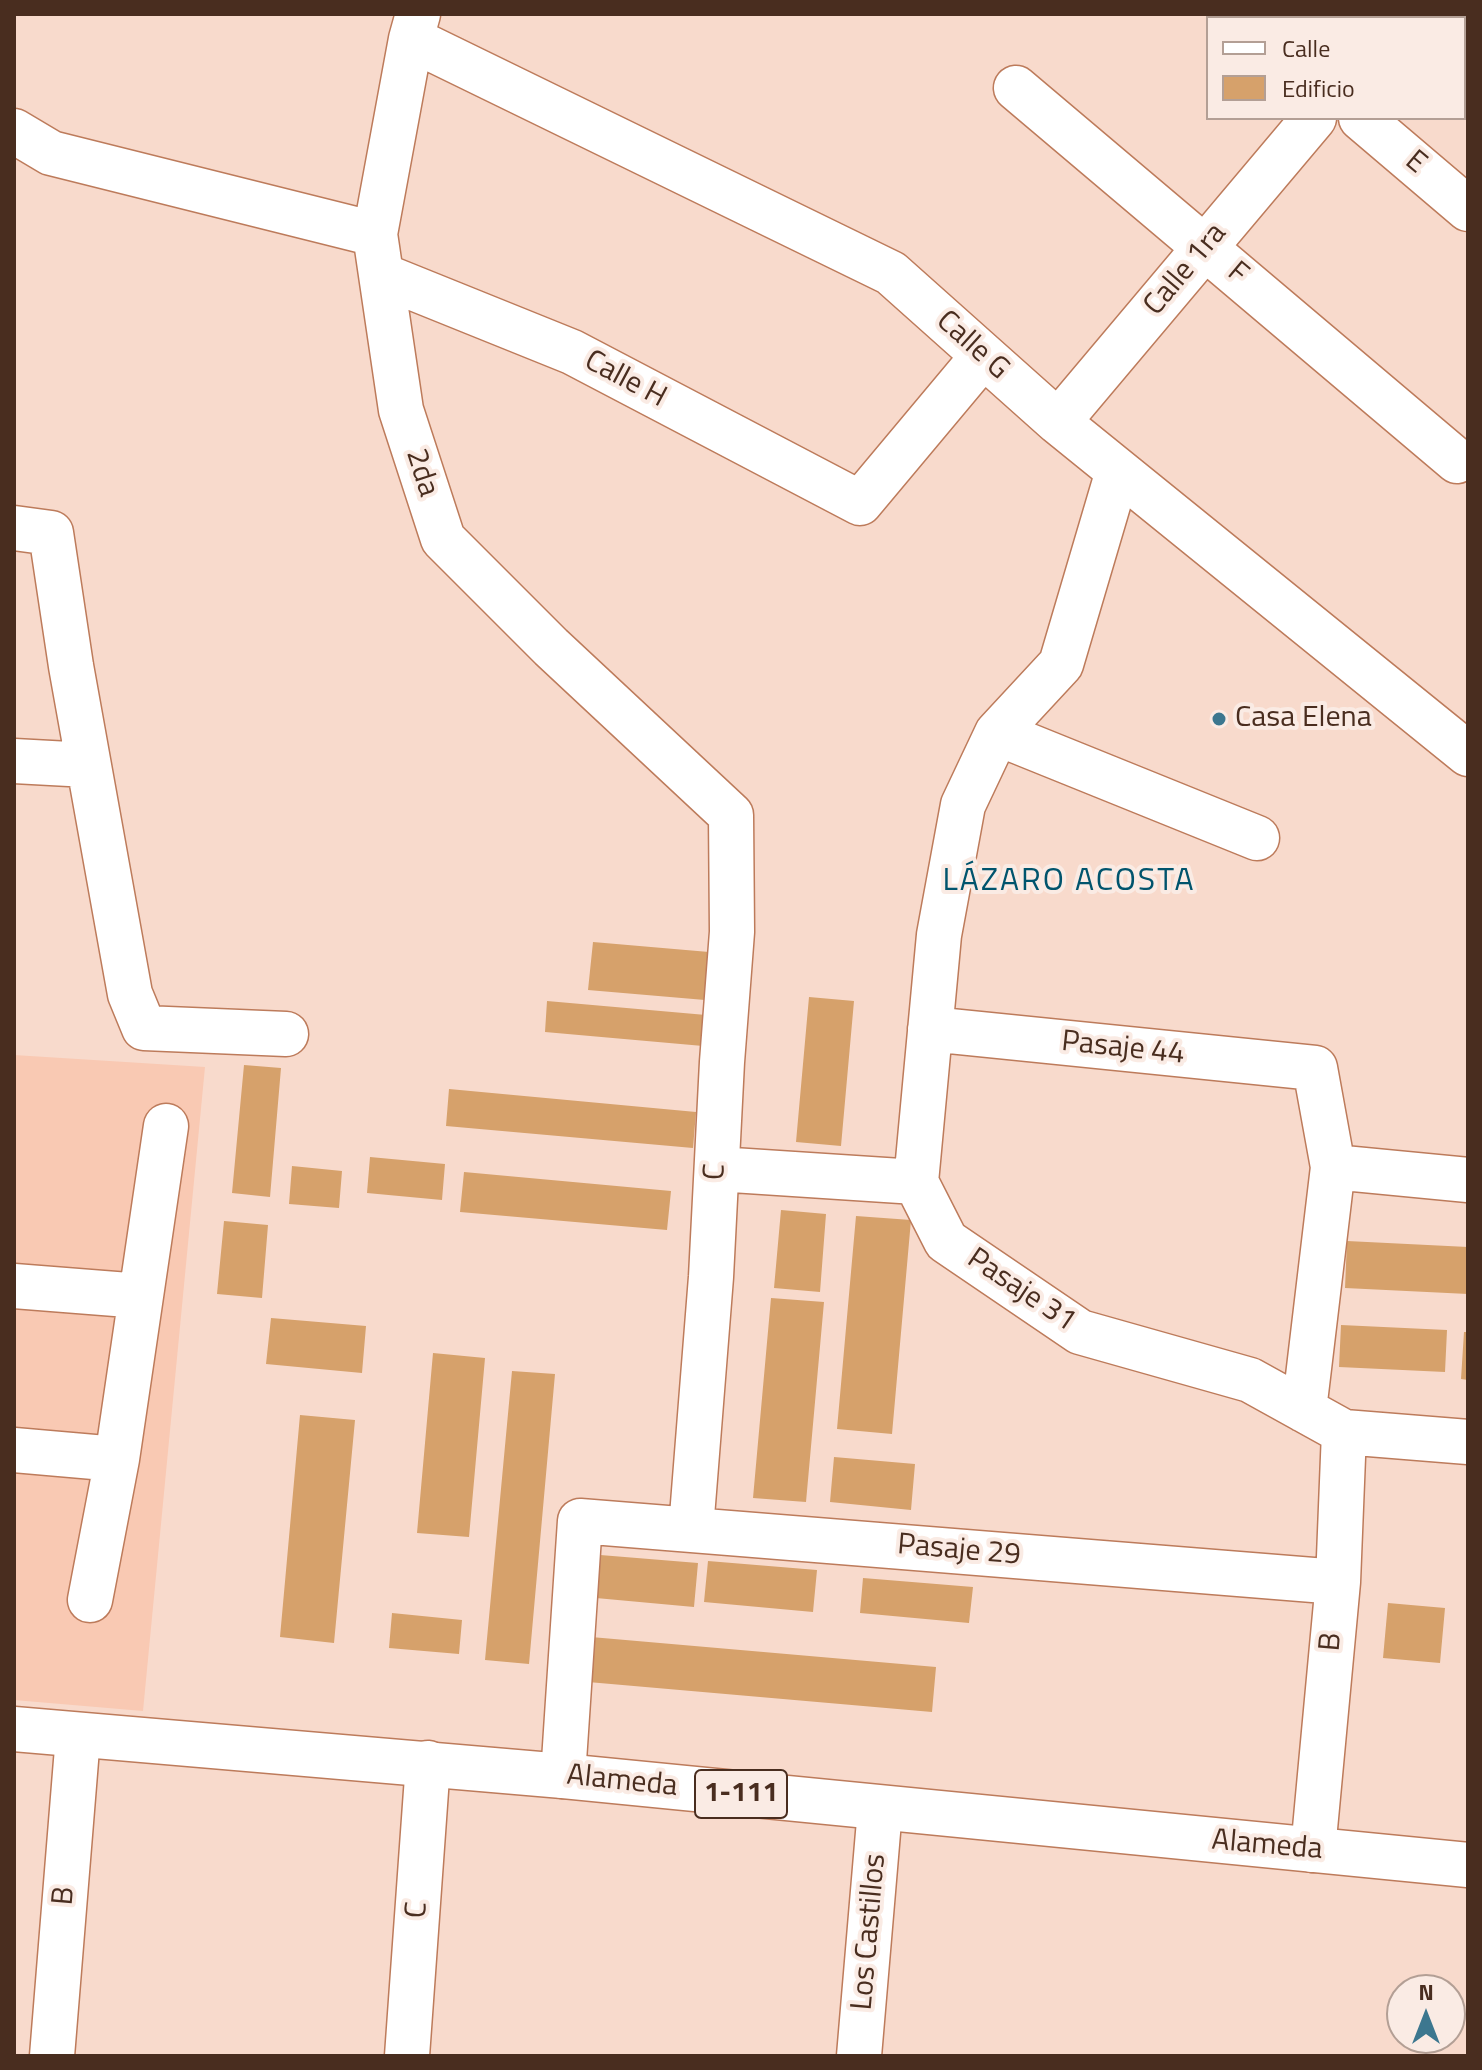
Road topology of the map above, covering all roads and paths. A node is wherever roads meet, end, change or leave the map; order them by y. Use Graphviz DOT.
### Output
graph roads {
  1 [pos="414,27"];
  2 [pos="1016,88"];
  3 [pos="1312,120"];
  4 [pos="1363,120"];
  5 [pos="14,131"];
  6 [pos="1468,209"];
  7 [pos="1205,247"];
  8 [pos="378,255"];
  9 [pos="983,356"];
  10 [pos="1058,422"];
  11 [pos="1457,461"];
  12 [pos="1118,471"];
  13 [pos="33,530"];
  14 [pos="997,733"];
  15 [pos="1468,754"];
  16 [pos="14,761"];
  17 [pos="88,765"];
  18 [pos="731,815"];
  19 [pos="1257,838"];
  20 [pos="930,1029"];
  21 [pos="286,1034"];
  22 [pos="166,1126"];
  23 [pos="1333,1167"];
  24 [pos="717,1169"];
  25 [pos="1468,1180"];
  26 [pos="916,1182"];
  27 [pos="14,1286"];
  28 [pos="141,1296"];
  29 [pos="1304,1410"];
  30 [pos="1344,1432"];
  31 [pos="1468,1442"];
  32 [pos="14,1450"];
  33 [pos="117,1459"];
  34 [pos="691,1529"];
  35 [pos="1338,1582"];
  36 [pos="90,1600"];
  37 [pos="14,1729"];
  38 [pos="78,1736"];
  39 [pos="428,1763"];
  40 [pos="563,1776"];
  41 [pos="880,1809"];
  42 [pos="1313,1850"];
  43 [pos="1468,1865"];
  44 [pos="52,2056"];
  45 [pos="407,2056"];
  46 [pos="859,2056"];
  1 -- 8 [label="street, 2da"];
  1 -- 9 [label="street, Calle G"];
  2 -- 7 [label="street, F"];
  3 -- 7 [label="street, Calle 1ra"];
  4 -- 6 [label="street, E"];
  5 -- 8 [label="street, Calle H"];
  7 -- 10 [label="street, Calle 1ra"];
  7 -- 11 [label="street, F"];
  8 -- 9 [label="street, Calle H"];
  8 -- 18 [label="street, 2da"];
  9 -- 10 [label="street, Calle G"];
  10 -- 12 [label="street, Calle G"];
  12 -- 14 [label="street"];
  12 -- 15 [label="street, Calle G"];
  13 -- 17 [label="street"];
  14 -- 19 [label="street"];
  14 -- 20 [label="street"];
  16 -- 17 [label="street"];
  17 -- 21 [label="street"];
  18 -- 24 [label="street, C"];
  20 -- 23 [label="street, Pasaje 44"];
  20 -- 26 [label="street"];
  22 -- 28 [label="street"];
  23 -- 25 [label="street"];
  23 -- 29 [label="street"];
  24 -- 26 [label="street"];
  24 -- 34 [label="street, C"];
  26 -- 29 [label="street, Pasaje 31"];
  27 -- 28 [label="street"];
  28 -- 33 [label="street"];
  29 -- 30 [label="street, Pasaje 31"];
  30 -- 31 [label="street"];
  30 -- 35 [label="street, B"];
  32 -- 33 [label="street"];
  33 -- 36 [label="street"];
  34 -- 35 [label="street, Pasaje 29"];
  34 -- 40 [label="street, Pasaje 29"];
  35 -- 42 [label="street, B"];
  37 -- 38 [label="street, Alameda / 1-111"];
  38 -- 39 [label="street, Alameda / 1-111"];
  38 -- 44 [label="street, B"];
  39 -- 40 [label="street, Alameda / 1-111"];
  39 -- 45 [label="street, C"];
  40 -- 41 [label="street, Alameda / 1-111"];
  41 -- 42 [label="street, Alameda / 1-111"];
  41 -- 46 [label="street, Los Castillos"];
  42 -- 43 [label="street, Alameda / 1-111"];
}
